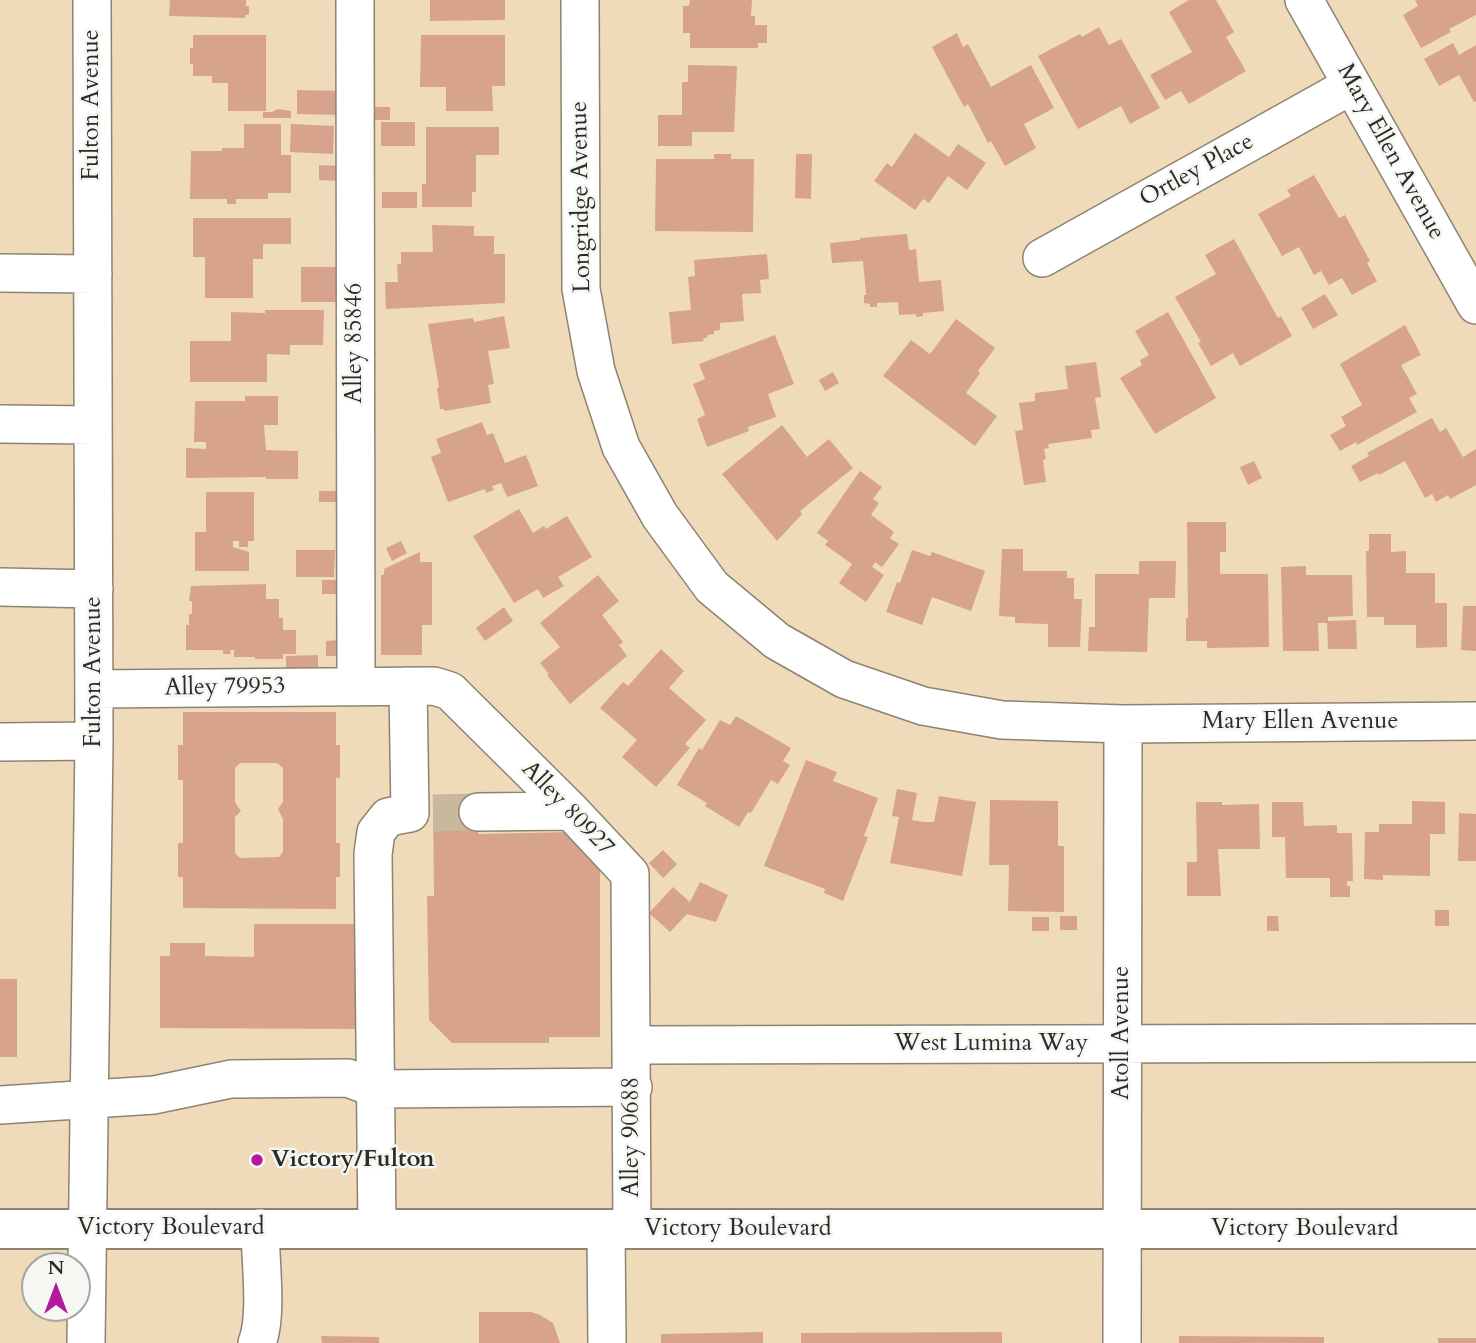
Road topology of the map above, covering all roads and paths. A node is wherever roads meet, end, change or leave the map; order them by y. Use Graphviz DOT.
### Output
graph roads {
  1 [pos="92,0"];
  2 [pos="355,0"];
  3 [pos="580,0"];
  4 [pos="1304,0"];
  5 [pos="1352,85"];
  6 [pos="1042,258"];
  7 [pos="0,273"];
  8 [pos="93,274"];
  9 [pos="1476,305"];
  10 [pos="0,424"];
  11 [pos="93,425"];
  12 [pos="0,587"];
  13 [pos="94,589"];
  14 [pos="356,686"];
  15 [pos="408,686"];
  16 [pos="94,689"];
  17 [pos="1476,721"];
  18 [pos="1123,723"];
  19 [pos="94,741"];
  20 [pos="0,742"];
  21 [pos="571,811"];
  22 [pos="478,812"];
  23 [pos="1122,1043"];
  24 [pos="1476,1043"];
  25 [pos="633,1045"];
  26 [pos="633,1087"];
  27 [pos="377,1089"];
  28 [pos="90,1100"];
  29 [pos="0,1105"];
  30 [pos="87,1227"];
  31 [pos="260,1228"];
  32 [pos="377,1228"];
  33 [pos="0,1229"];
  34 [pos="619,1229"];
  35 [pos="1476,1229"];
  36 [pos="1121,1230"];
  37 [pos="86,1343"];
  38 [pos="257,1343"];
  39 [pos="607,1343"];
  40 [pos="1122,1343"];
  1 -- 8 [label="street, Fulton Avenue"];
  2 -- 14 [label="street, Alley 85846"];
  3 -- 18 [label="street, Longridge Avenue"];
  4 -- 5 [label="street, Mary Ellen Avenue"];
  5 -- 6 [label="street, Ortley Place"];
  5 -- 9 [label="street, Mary Ellen Avenue"];
  7 -- 8 [label="street"];
  8 -- 11 [label="street, Fulton Avenue"];
  10 -- 11 [label="street"];
  11 -- 13 [label="street, Fulton Avenue"];
  12 -- 13 [label="street"];
  13 -- 16 [label="street, Fulton Avenue"];
  14 -- 15 [label="street, Alley 80927"];
  14 -- 16 [label="street, Alley 79953"];
  15 -- 21 [label="street, Alley 80927"];
  15 -- 27 [label="street"];
  16 -- 19 [label="street, Fulton Avenue"];
  17 -- 18 [label="street, Mary Ellen Avenue"];
  18 -- 23 [label="street, Atoll Avenue"];
  19 -- 20 [label="street"];
  19 -- 28 [label="street, Fulton Avenue"];
  21 -- 22 [label="street"];
  21 -- 25 [label="street, Alley 80927"];
  23 -- 24 [label="street, West Lumina Way"];
  23 -- 25 [label="street, West Lumina Way"];
  23 -- 36 [label="street, Atoll Avenue"];
  25 -- 26 [label="street, Alley 90688"];
  26 -- 27 [label="street"];
  26 -- 34 [label="street, Alley 90688"];
  27 -- 28 [label="street"];
  27 -- 32 [label="street"];
  28 -- 29 [label="street"];
  28 -- 30 [label="street, Fulton Avenue"];
  30 -- 31 [label="main road, Victory Boulevard"];
  30 -- 33 [label="main road, Victory Boulevard"];
  30 -- 37 [label="street, Fulton Avenue"];
  31 -- 32 [label="main road, Victory Boulevard"];
  31 -- 38 [label="street"];
  32 -- 34 [label="main road, Victory Boulevard"];
  34 -- 36 [label="main road, Victory Boulevard"];
  34 -- 39 [label="street"];
  35 -- 36 [label="main road, Victory Boulevard"];
  36 -- 40 [label="street, Atoll Avenue"];
}
